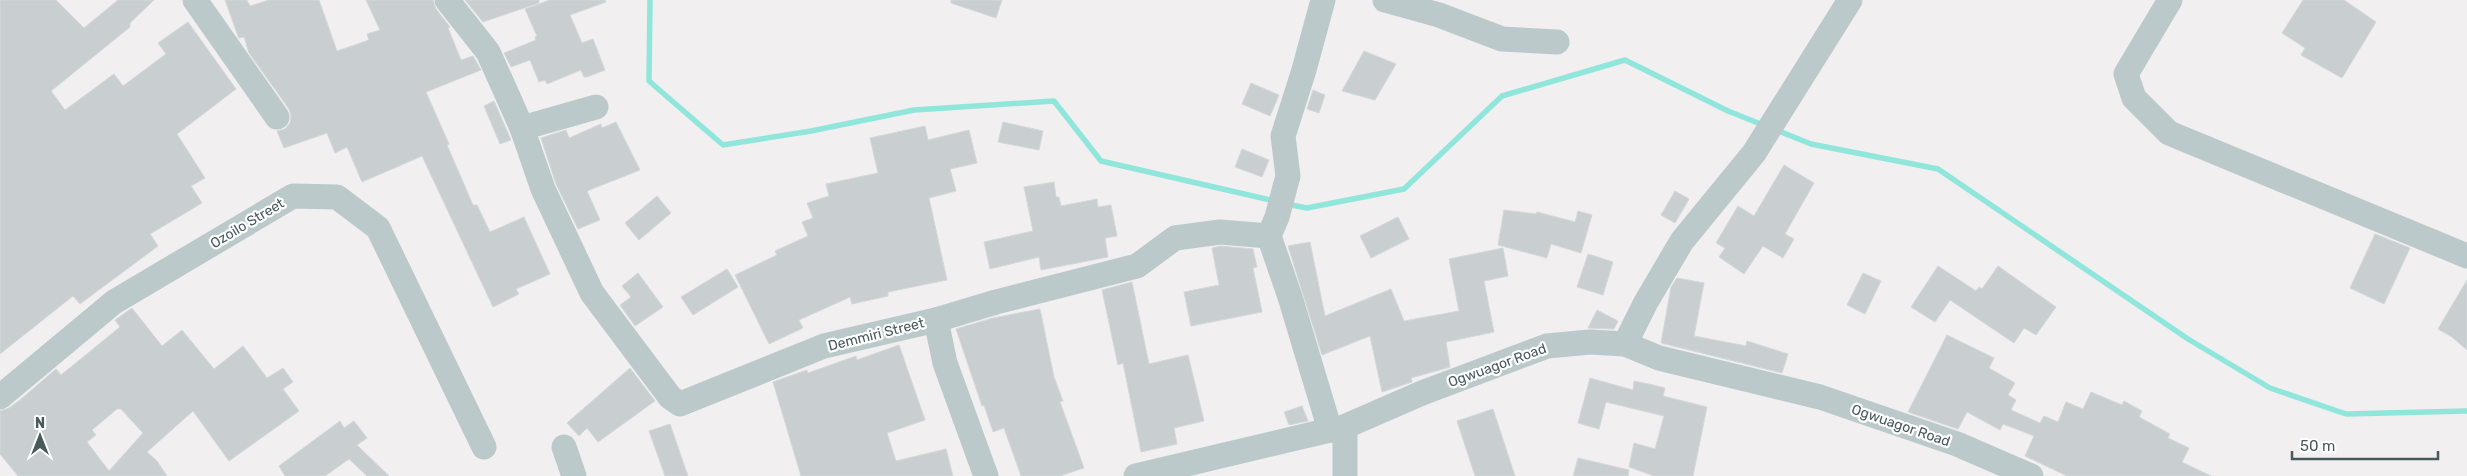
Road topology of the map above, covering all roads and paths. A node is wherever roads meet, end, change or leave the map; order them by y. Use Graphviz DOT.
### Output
graph roads {
  1 [pos="195,0"];
  2 [pos="447,0"];
  3 [pos="1322,0"];
  4 [pos="1385,0"];
  5 [pos="2170,0"];
  6 [pos="1848,1"];
  7 [pos="1557,42"];
  8 [pos="596,107"];
  9 [pos="278,117"];
  10 [pos="522,128"];
  11 [pos="1269,236"];
  12 [pos="2467,256"];
  13 [pos="936,320"];
  14 [pos="1625,344"];
  15 [pos="0,397"];
  16 [pos="1337,429"];
  17 [pos="484,447"];
  18 [pos="564,447"];
  19 [pos="574,476"];
  20 [pos="986,476"];
  21 [pos="1136,476"];
  22 [pos="1345,476"];
  23 [pos="2031,476"];
  1 -- 9 [label="street"];
  2 -- 10 [label="street"];
  3 -- 11 [label="street"];
  4 -- 7 [label="street"];
  5 -- 12 [label="street"];
  6 -- 14 [label="street"];
  8 -- 10 [label="street"];
  10 -- 13 [label="street, Demmiri Street"];
  11 -- 13 [label="street"];
  11 -- 16 [label="street"];
  13 -- 20 [label="street, Demmiri Street"];
  14 -- 16 [label="street, Ogwuagor Road"];
  14 -- 23 [label="street, Ogwuagor Road"];
  15 -- 17 [label="street, Ozoilo Street"];
  16 -- 21 [label="street, Ogwuagor Road"];
  16 -- 22 [label="street"];
  18 -- 19 [label="street"];
}
